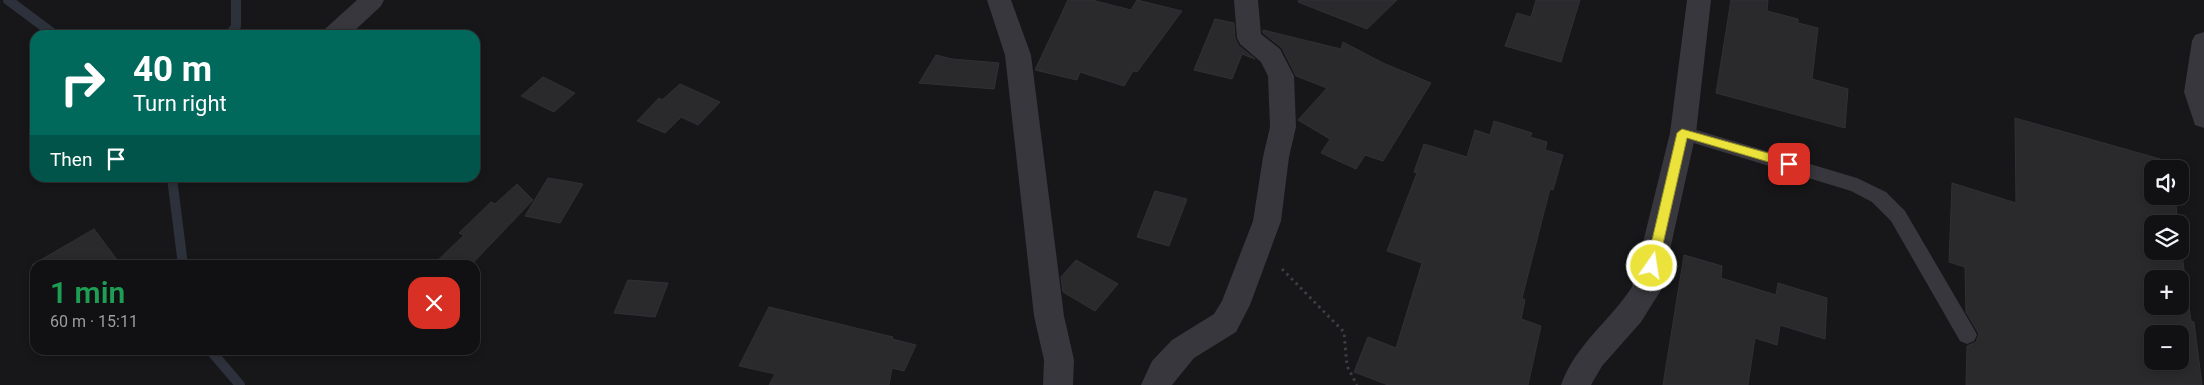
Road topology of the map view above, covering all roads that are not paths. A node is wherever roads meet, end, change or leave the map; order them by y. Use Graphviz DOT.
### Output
graph roads {
  1 [pos="372,0"];
  2 [pos="999,0"];
  3 [pos="1246,0"];
  4 [pos="1699,0"];
  5 [pos="339,30"];
  6 [pos="2204,41"];
  7 [pos="2204,118"];
  8 [pos="1682,133"];
  9 [pos="1968,335"];
  10 [pos="1058,385"];
  11 [pos="1156,385"];
  12 [pos="1576,385"];
  1 -- 5 [label="street"];
  2 -- 10 [label="street"];
  3 -- 11 [label="street"];
  4 -- 8 [label="street"];
  6 -- 7 [label="street"];
  8 -- 9 [label="lane"];
  8 -- 12 [label="street"];
}
